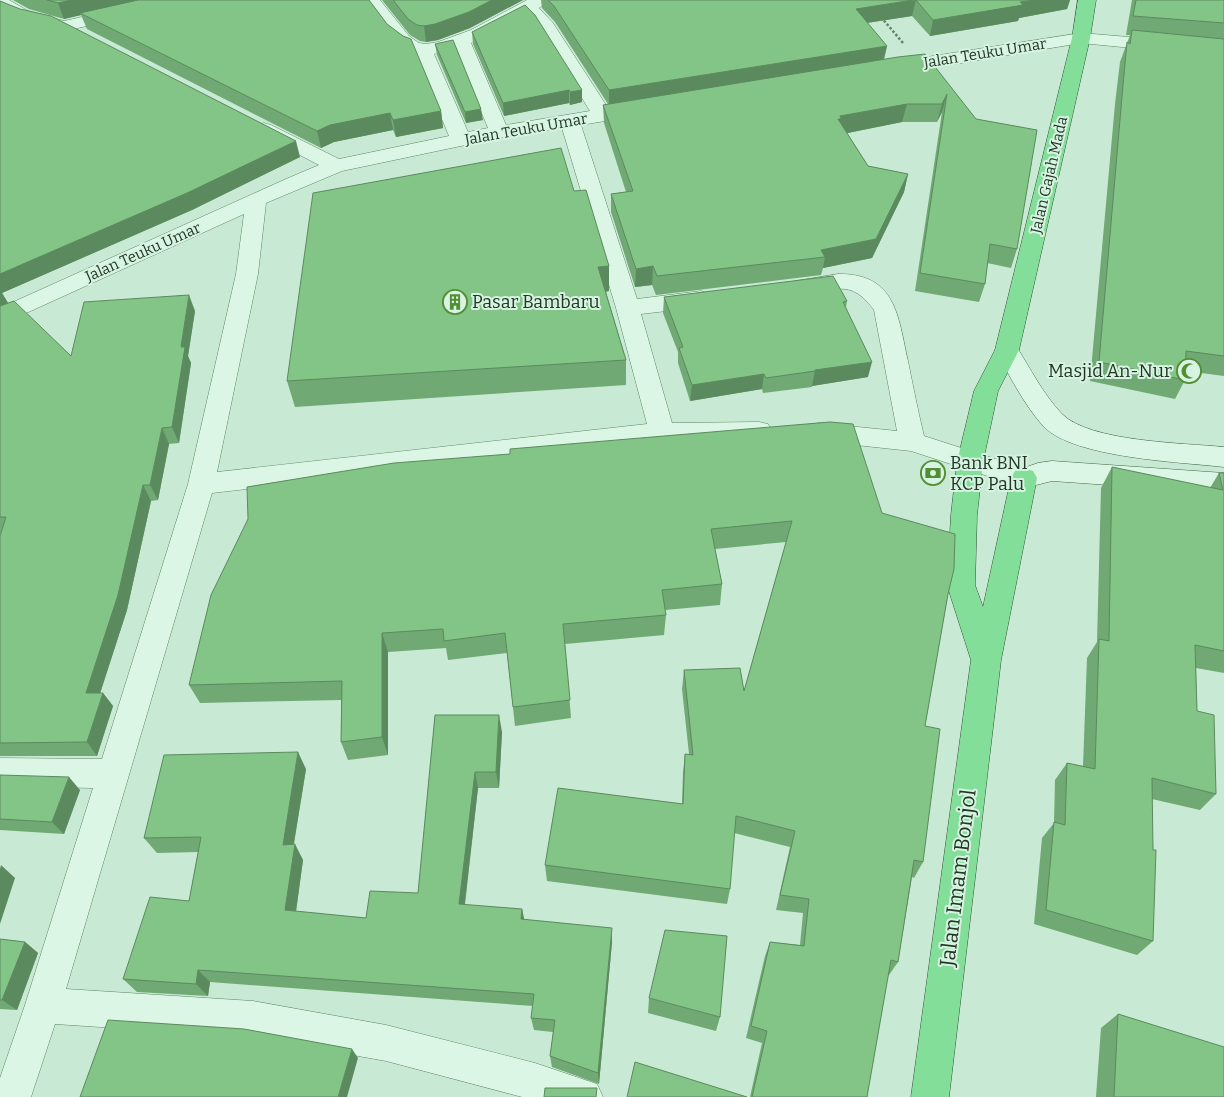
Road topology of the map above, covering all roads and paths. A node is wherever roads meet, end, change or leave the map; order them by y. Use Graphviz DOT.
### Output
graph roads {
  1 [pos="183,0"];
  2 [pos="372,0"];
  3 [pos="1087,0"];
  4 [pos="0,1"];
  5 [pos="534,3"];
  6 [pos="878,13"];
  7 [pos="64,26"];
  8 [pos="1081,38"];
  9 [pos="90,40"];
  10 [pos="461,41"];
  11 [pos="423,51"];
  12 [pos="1224,51"];
  13 [pos="922,64"];
  14 [pos="874,71"];
  15 [pos="662,106"];
  16 [pos="603,116"];
  17 [pos="248,121"];
  18 [pos="570,122"];
  19 [pos="500,132"];
  20 [pos="461,140"];
  21 [pos="336,166"];
  22 [pos="256,201"];
  23 [pos="783,289"];
  24 [pos="725,296"];
  25 [pos="628,308"];
  26 [pos="0,317"];
  27 [pos="1007,350"];
  28 [pos="662,432"];
  29 [pos="912,442"];
  30 [pos="1224,457"];
  31 [pos="970,462"];
  32 [pos="1024,478"];
  33 [pos="1224,483"];
  34 [pos="201,484"];
  35 [pos="986,660"];
  36 [pos="0,772"];
  37 [pos="113,774"];
  38 [pos="42,1005"];
  39 [pos="12,1097"];
  40 [pos="584,1097"];
  41 [pos="930,1097"];
  1 -- 7 [label="street"];
  2 -- 11 [label="street"];
  3 -- 8 [label="highway, Jalan Gajah Mada"];
  4 -- 7 [label="street"];
  5 -- 10 [label="street"];
  5 -- 16 [label="street"];
  6 -- 13 [label="path"];
  7 -- 9 [label="street"];
  8 -- 12 [label="street, Jalan Teuku Umar"];
  8 -- 13 [label="street, Jalan Teuku Umar"];
  8 -- 27 [label="highway, Jalan Gajah Mada"];
  10 -- 11 [label="street"];
  10 -- 19 [label="street"];
  11 -- 20 [label="street"];
  13 -- 14 [label="street, Jalan Teuku Umar"];
  15 -- 16 [label="street, Jalan Teuku Umar"];
  16 -- 18 [label="street, Jalan Teuku Umar"];
  17 -- 21 [label="street"];
  18 -- 19 [label="street, Jalan Teuku Umar"];
  18 -- 25 [label="street"];
  19 -- 20 [label="street, Jalan Teuku Umar"];
  20 -- 21 [label="street, Jalan Teuku Umar"];
  21 -- 22 [label="street, Jalan Teuku Umar"];
  22 -- 26 [label="street, Jalan Teuku Umar"];
  22 -- 34 [label="street"];
  23 -- 29 [label="street"];
  24 -- 25 [label="street"];
  25 -- 28 [label="street"];
  27 -- 30 [label="street"];
  27 -- 31 [label="highway, Jalan Imam Bonjol"];
  28 -- 29 [label="street"];
  28 -- 34 [label="street"];
  29 -- 31 [label="street"];
  31 -- 32 [label="street"];
  31 -- 35 [label="highway, Jalan Imam Bonjol"];
  32 -- 33 [label="street"];
  32 -- 35 [label="highway, Jalan Imam Bonjol"];
  34 -- 37 [label="street"];
  35 -- 41 [label="highway, Jalan Imam Bonjol"];
  36 -- 37 [label="street"];
  37 -- 38 [label="street"];
  38 -- 39 [label="street"];
  38 -- 40 [label="street"];
}
